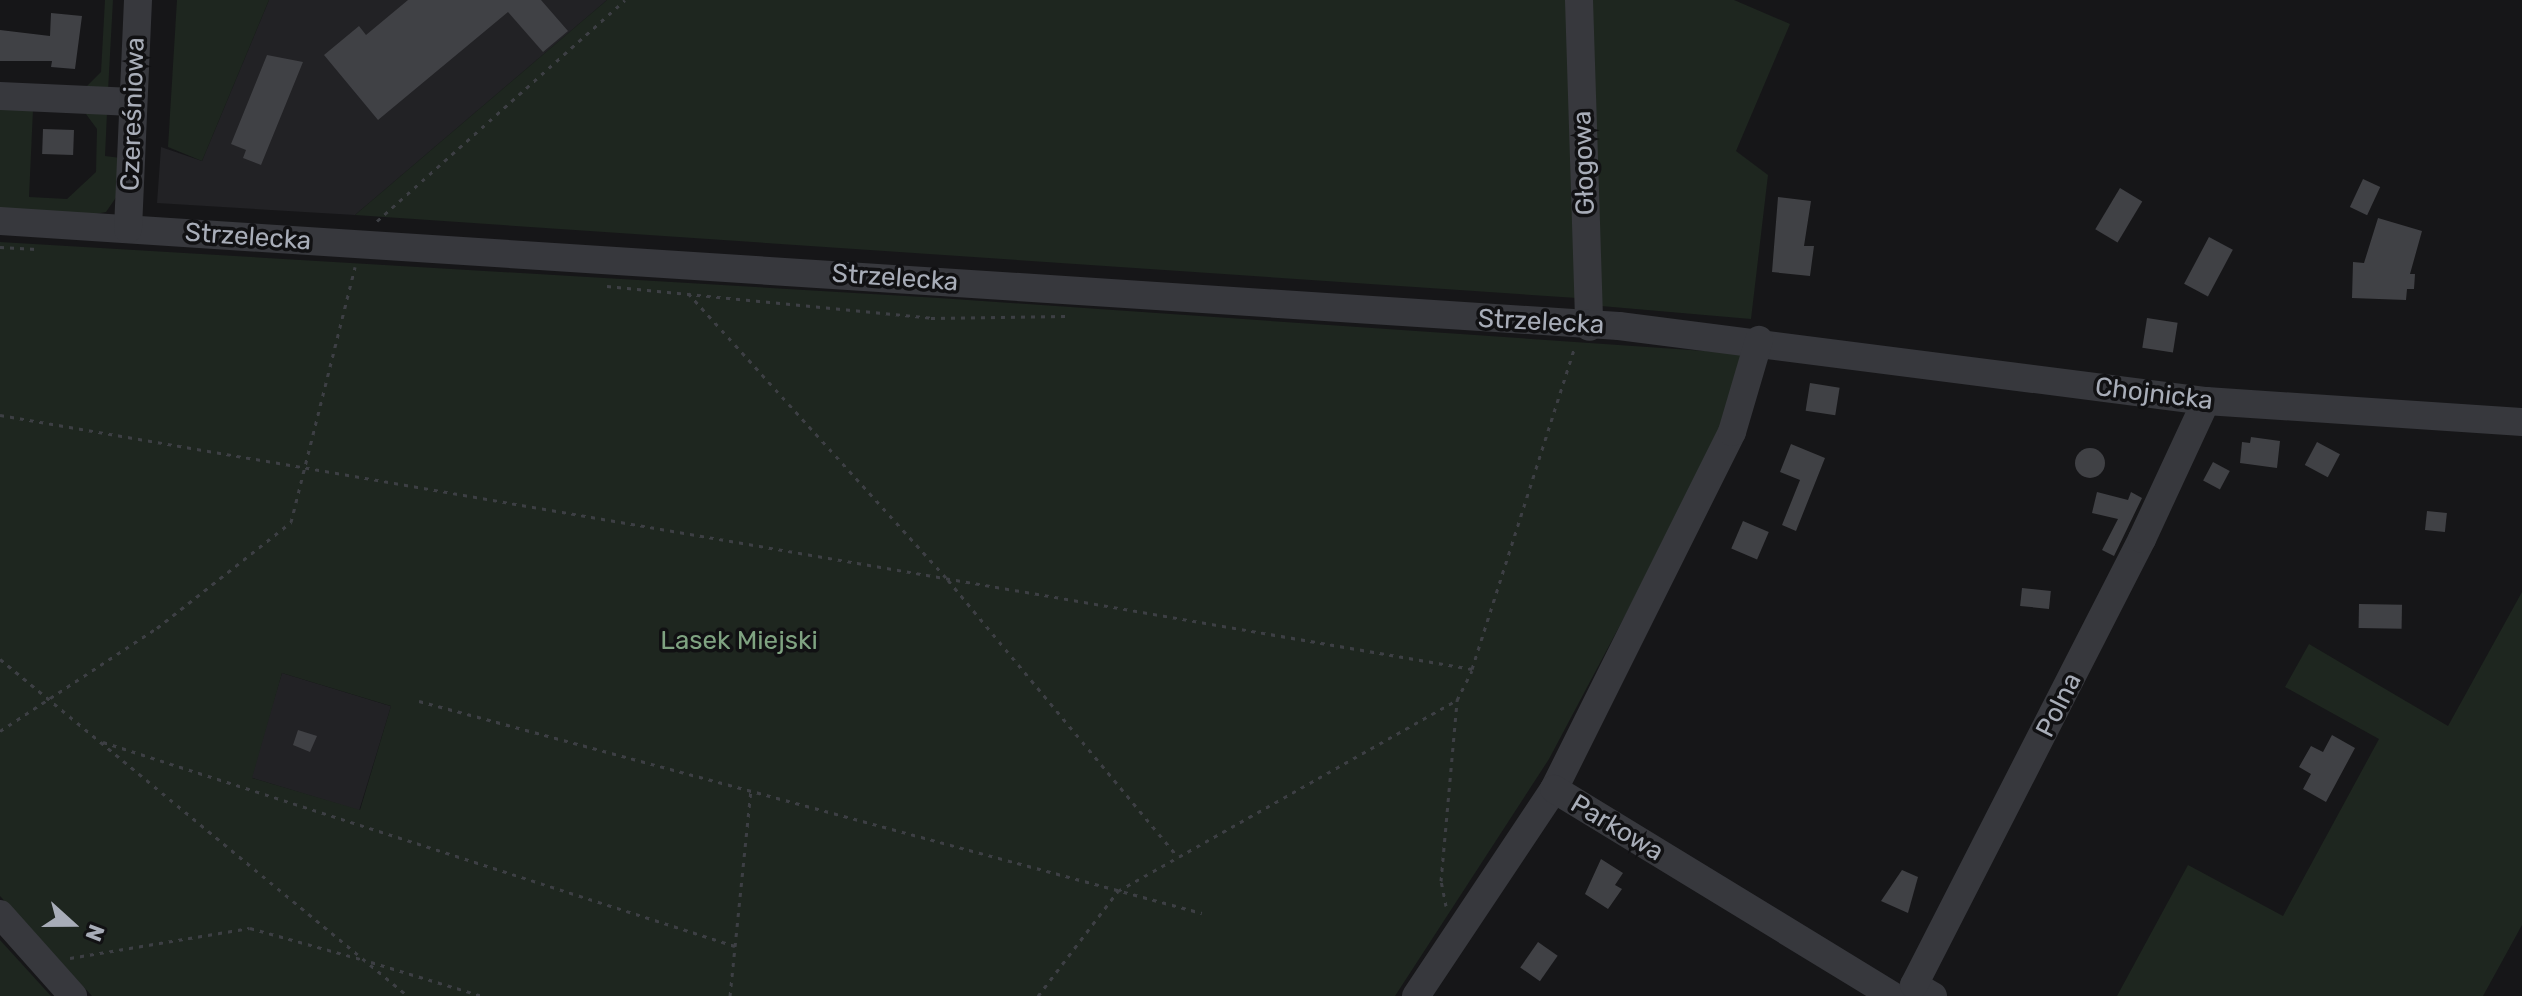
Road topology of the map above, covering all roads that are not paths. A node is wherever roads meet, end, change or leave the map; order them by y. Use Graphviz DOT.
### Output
graph roads {
  1 [pos="138,0"];
  2 [pos="1579,0"];
  3 [pos="0,96"];
  4 [pos="133,102"];
  5 [pos="0,221"];
  6 [pos="128,229"];
  7 [pos="1582,337"];
  8 [pos="1759,340"];
  9 [pos="1789,344"];
  10 [pos="2206,401"];
  11 [pos="2522,422"];
  12 [pos="1554,789"];
  13 [pos="0,914"];
  14 [pos="1912,993"];
  15 [pos="73,996"];
  16 [pos="1416,996"];
  1 -- 4 [label="street, Czereśniowa"];
  2 -- 7 [label="street, Głogowa"];
  3 -- 4 [label="street"];
  4 -- 6 [label="street, Czereśniowa"];
  5 -- 6 [label="street, Strzelecka"];
  6 -- 7 [label="street, Strzelecka"];
  7 -- 8 [label="street, Strzelecka"];
  8 -- 9 [label="street, Strzelecka"];
  8 -- 12 [label="street"];
  9 -- 10 [label="street, Chojnicka"];
  10 -- 11 [label="street, Chojnicka"];
  10 -- 14 [label="street, Polna"];
  12 -- 14 [label="street, Parkowa"];
  12 -- 16 [label="street, Parkowa"];
  13 -- 15 [label="street"];
}
